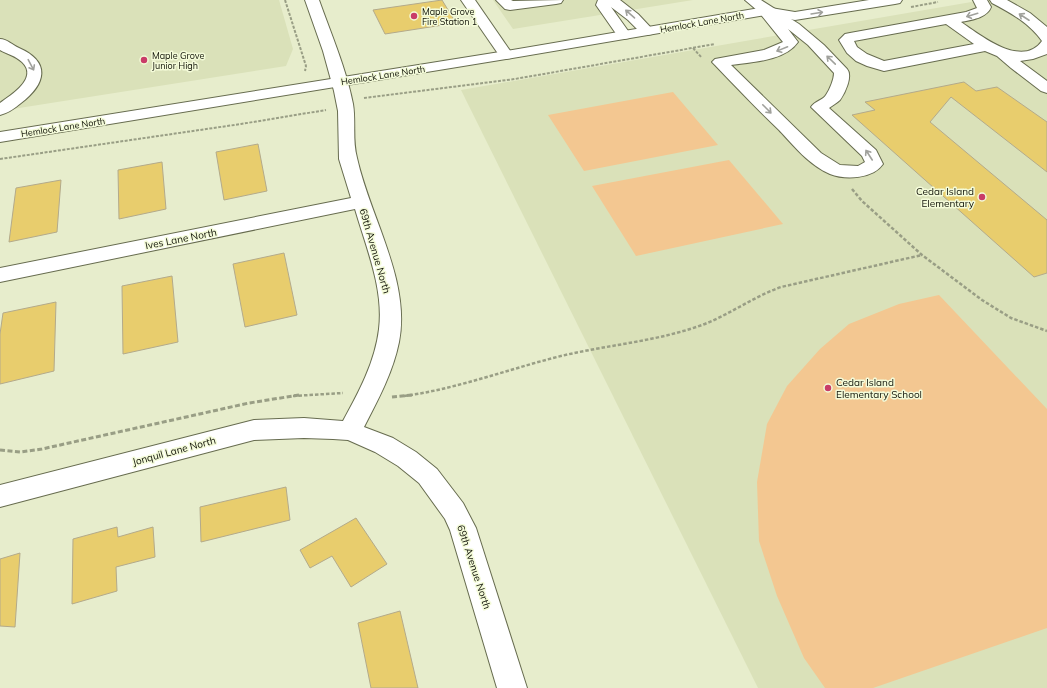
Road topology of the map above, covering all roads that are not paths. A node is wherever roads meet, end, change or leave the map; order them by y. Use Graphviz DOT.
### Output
graph roads {
  1 [pos="312,0"];
  2 [pos="468,0"];
  3 [pos="503,0"];
  4 [pos="556,0"];
  5 [pos="605,0"];
  6 [pos="611,0"];
  7 [pos="752,0"];
  8 [pos="895,0"];
  9 [pos="980,0"];
  10 [pos="997,0"];
  11 [pos="788,1"];
  12 [pos="765,11"];
  13 [pos="949,20"];
  14 [pos="647,31"];
  15 [pos="624,35"];
  16 [pos="1047,38"];
  17 [pos="1,42"];
  18 [pos="1047,44"];
  19 [pos="987,46"];
  20 [pos="1004,54"];
  21 [pos="506,55"];
  22 [pos="340,82"];
  23 [pos="1047,88"];
  24 [pos="0,110"];
  25 [pos="0,137"];
  26 [pos="362,202"];
  27 [pos="0,275"];
  28 [pos="350,431"];
  29 [pos="0,496"];
  30 [pos="512,688"];
  1 -- 22 [label="street, 69th Avenue North"];
  2 -- 21 [label="street"];
  3 -- 4 [label="street"];
  5 -- 15 [label="street"];
  14 -- 6 [label="street, one-way"];
  7 -- 12 [label="street"];
  12 -- 8 [label="street, Hemlock Lane North, one-way"];
  9 -- 13 [label="street, one-way"];
  16 -- 10 [label="street, one-way"];
  11 -- 12 [label="street, Hemlock Lane North"];
  12 -- 12 [label="street, one-way"];
  12 -- 14 [label="street, Hemlock Lane North"];
  13 -- 19 [label="street"];
  13 -- 19 [label="street"];
  14 -- 15 [label="street, Hemlock Lane North"];
  15 -- 21 [label="street, Hemlock Lane North"];
  17 -- 24 [label="street, one-way"];
  18 -- 20 [label="street"];
  19 -- 20 [label="street"];
  20 -- 23 [label="street"];
  21 -- 22 [label="street, Hemlock Lane North"];
  22 -- 25 [label="street, Hemlock Lane North"];
  22 -- 26 [label="street, 69th Avenue North"];
  26 -- 27 [label="street, Ives Lane North"];
  26 -- 28 [label="street, 69th Avenue North"];
  28 -- 29 [label="street, Jonquil Lane North"];
  28 -- 30 [label="street, 69th Avenue North"];
}
